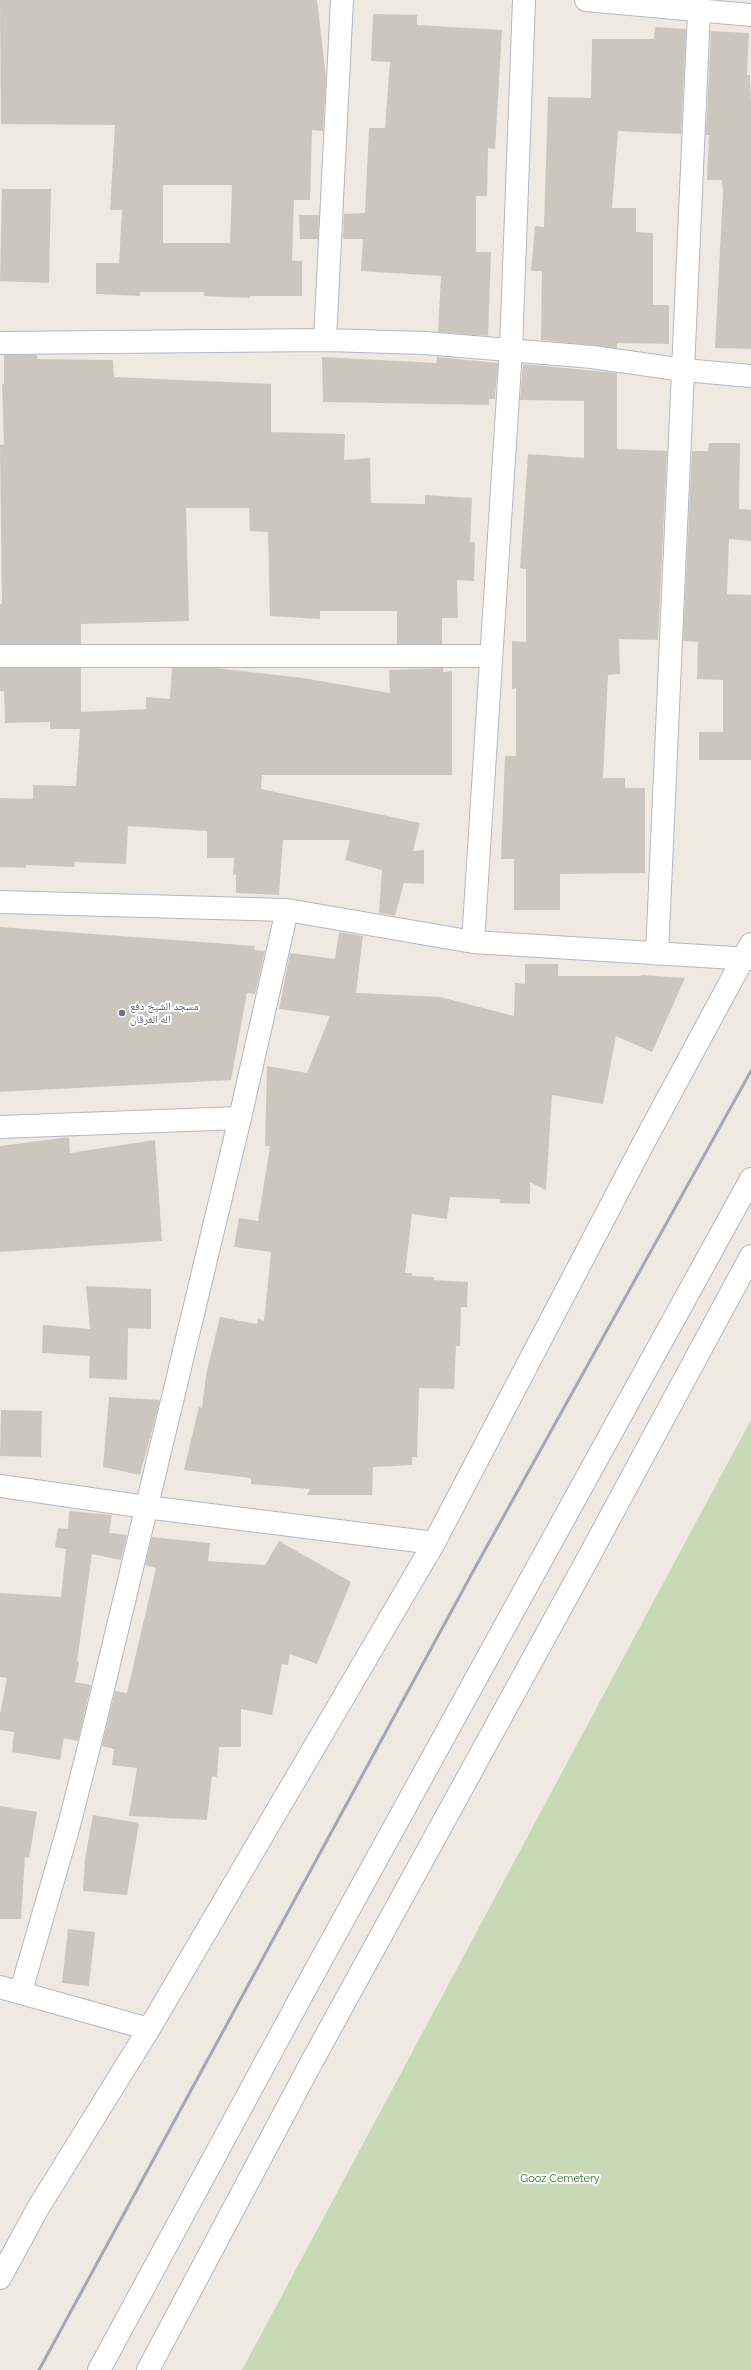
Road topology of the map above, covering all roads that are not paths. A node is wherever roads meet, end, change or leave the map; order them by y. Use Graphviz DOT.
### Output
graph roads {
  1 [pos="342,0"];
  2 [pos="524,0"];
  3 [pos="586,0"];
  4 [pos="699,11"];
  5 [pos="751,14"];
  6 [pos="325,340"];
  7 [pos="0,343"];
  8 [pos="511,350"];
  9 [pos="684,370"];
  10 [pos="751,376"];
  11 [pos="0,656"];
  12 [pos="491,656"];
  13 [pos="0,902"];
  14 [pos="287,910"];
  15 [pos="473,942"];
  16 [pos="657,954"];
  17 [pos="748,954"];
  18 [pos="240,1118"];
  19 [pos="0,1127"];
  20 [pos="751,1179"];
  21 [pos="751,1256"];
  22 [pos="0,1486"];
  23 [pos="146,1507"];
  24 [pos="434,1543"];
  25 [pos="0,1987"];
  26 [pos="21,1991"];
  27 [pos="149,2029"];
  28 [pos="0,2278"];
  29 [pos="99,2370"];
  30 [pos="148,2370"];
  1 -- 6 [label="street"];
  2 -- 8 [label="street"];
  3 -- 4 [label="street"];
  4 -- 5 [label="street"];
  4 -- 9 [label="street"];
  6 -- 7 [label="street"];
  6 -- 8 [label="street"];
  8 -- 9 [label="street"];
  8 -- 12 [label="street"];
  9 -- 10 [label="street"];
  9 -- 16 [label="street"];
  11 -- 12 [label="street"];
  12 -- 15 [label="street"];
  13 -- 14 [label="street"];
  14 -- 15 [label="street"];
  14 -- 18 [label="street"];
  15 -- 16 [label="street"];
  16 -- 17 [label="street"];
  17 -- 24 [label="street"];
  18 -- 19 [label="street"];
  18 -- 23 [label="street"];
  20 -- 29 [label="street"];
  21 -- 30 [label="street"];
  22 -- 23 [label="street"];
  23 -- 24 [label="street"];
  23 -- 26 [label="street"];
  24 -- 27 [label="street"];
  25 -- 26 [label="street"];
  26 -- 27 [label="street"];
  27 -- 28 [label="street"];
}
